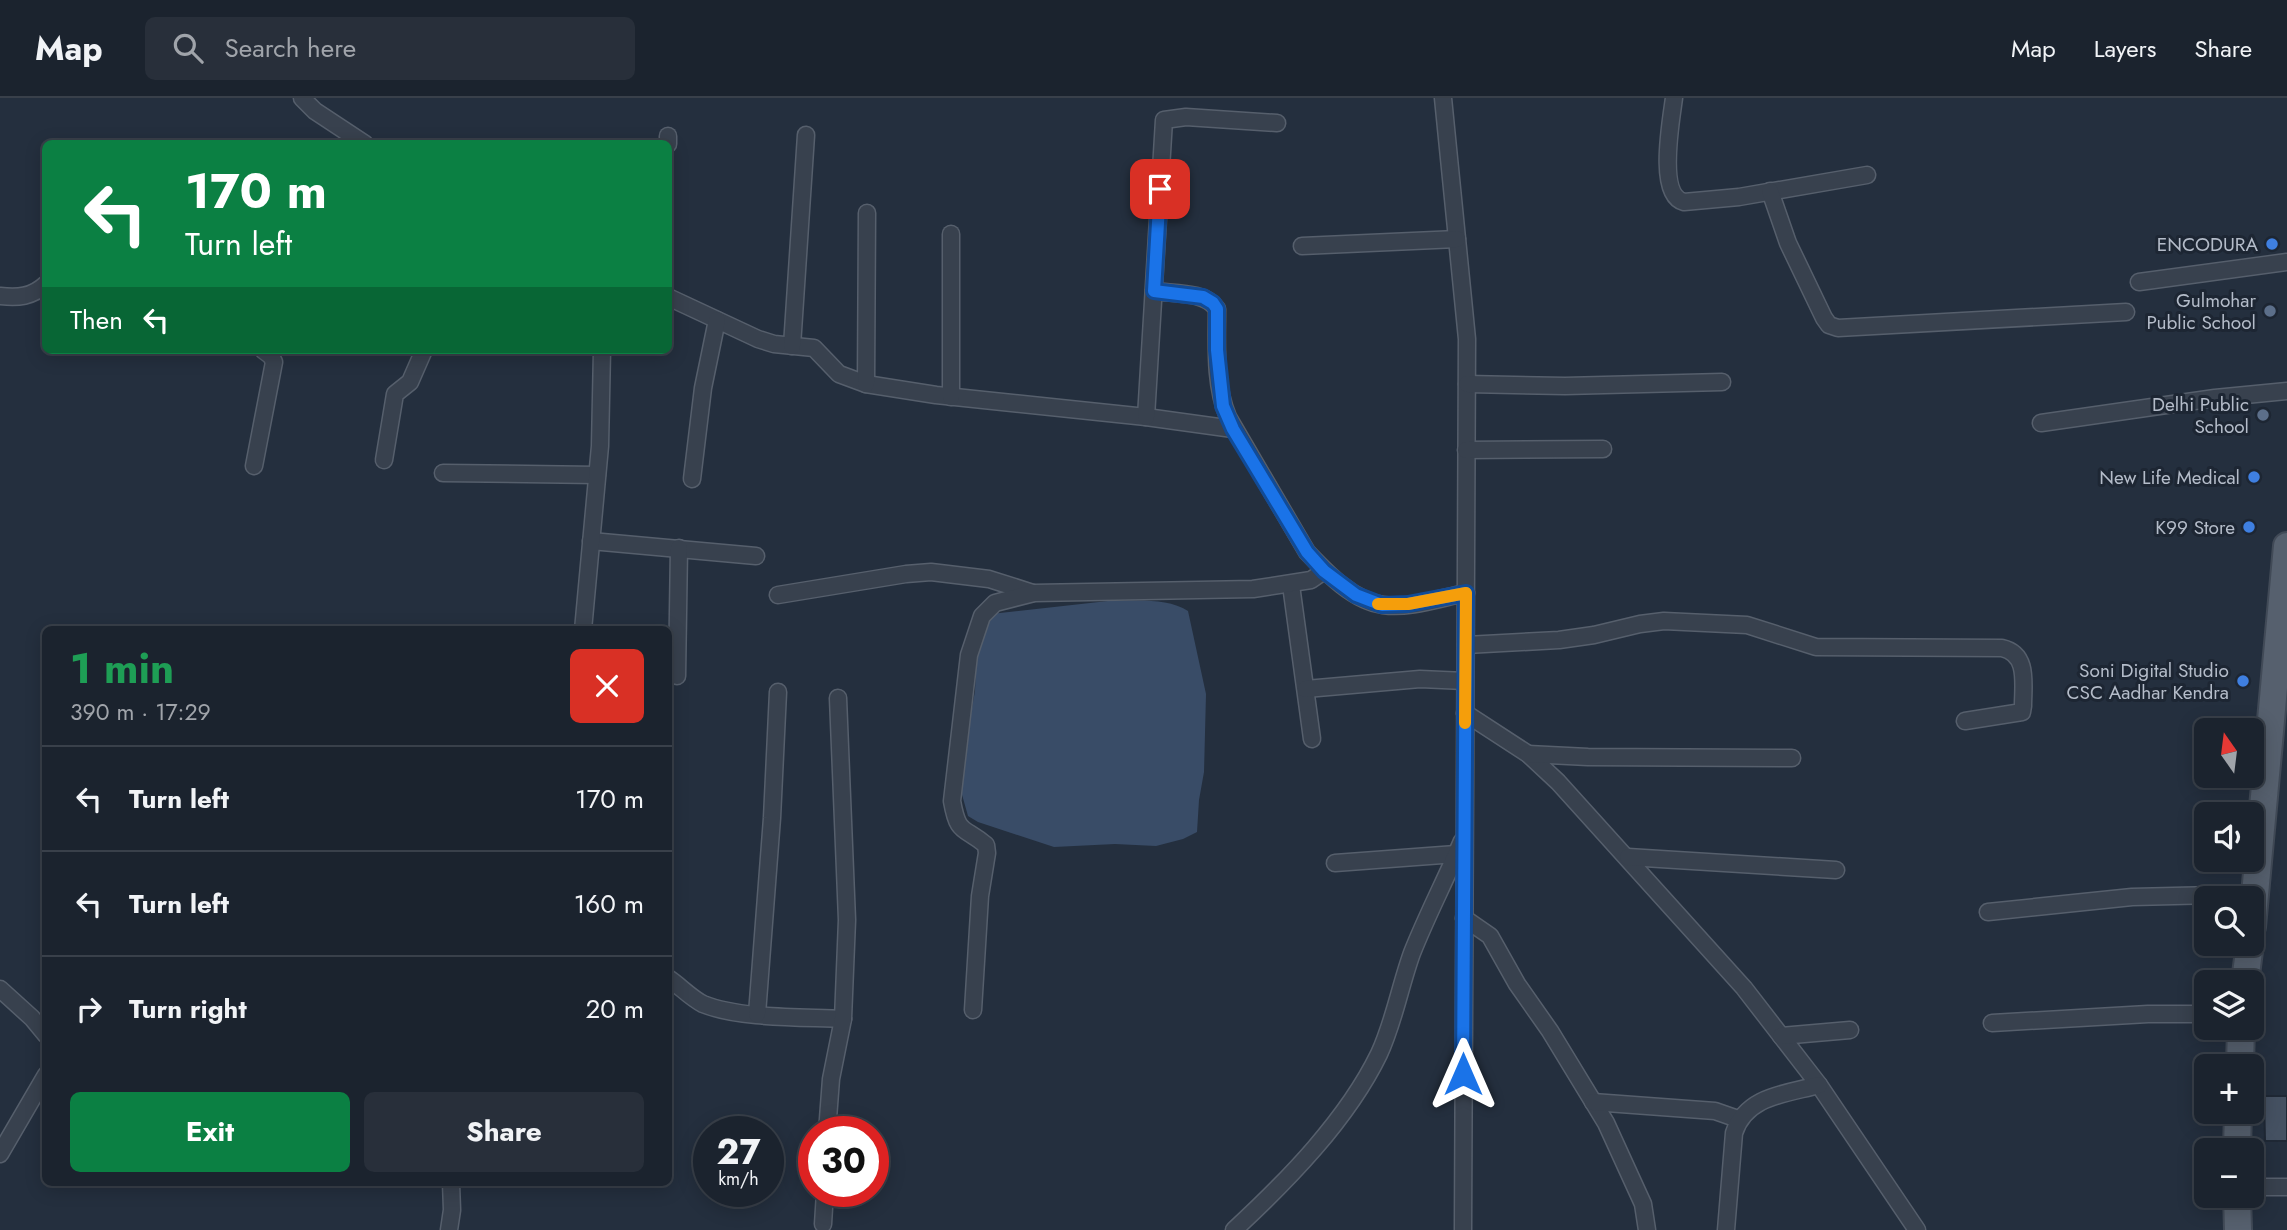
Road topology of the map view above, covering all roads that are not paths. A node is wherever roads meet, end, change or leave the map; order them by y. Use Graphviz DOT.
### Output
graph roads {
  1 [pos="302,98"];
  2 [pos="1443,98"];
  3 [pos="1674,98"];
  4 [pos="1278,123"];
  5 [pos="806,135"];
  6 [pos="359,140"];
  7 [pos="1867,175"];
  8 [pos="1770,191"];
  9 [pos="867,213"];
  10 [pos="951,234"];
  11 [pos="1457,239"];
  12 [pos="1302,246"];
  13 [pos="2287,262"];
  14 [pos="2139,282"];
  15 [pos="42,288"];
  16 [pos="1154,291"];
  17 [pos="0,296"];
  18 [pos="672,300"];
  19 [pos="2126,312"];
  20 [pos="716,320"];
  21 [pos="792,346"];
  22 [pos="268,354"];
  23 [pos="422,354"];
  24 [pos="602,354"];
  25 [pos="1722,382"];
  26 [pos="866,384"];
  27 [pos="1466,384"];
  28 [pos="2287,391"];
  29 [pos="951,397"];
  30 [pos="1146,417"];
  31 [pos="2041,423"];
  32 [pos="1233,429"];
  33 [pos="1602,449"];
  34 [pos="1466,450"];
  35 [pos="384,460"];
  36 [pos="254,466"];
  37 [pos="443,473"];
  38 [pos="597,475"];
  39 [pos="692,479"];
  40 [pos="591,541"];
  41 [pos="2287,547"];
  42 [pos="680,548"];
  43 [pos="756,556"];
  44 [pos="1324,571"];
  45 [pos="1291,585"];
  46 [pos="1034,593"];
  47 [pos="1466,593"];
  48 [pos="778,595"];
  49 [pos="583,626"];
  50 [pos="1466,645"];
  51 [pos="677,676"];
  52 [pos="1465,681"];
  53 [pos="1306,689"];
  54 [pos="778,692"];
  55 [pos="838,698"];
  56 [pos="1465,713"];
  57 [pos="1965,721"];
  58 [pos="1312,739"];
  59 [pos="1528,754"];
  60 [pos="1792,758"];
  61 [pos="1464,836"];
  62 [pos="1457,854"];
  63 [pos="1628,857"];
  64 [pos="1335,863"];
  65 [pos="1836,870"];
  66 [pos="2258,886"];
  67 [pos="2194,896"];
  68 [pos="1988,912"];
  69 [pos="1464,918"];
  70 [pos="672,981"];
  71 [pos="0,989"];
  72 [pos="973,1010"];
  73 [pos="757,1014"];
  74 [pos="2194,1014"];
  75 [pos="844,1019"];
  76 [pos="1992,1023"];
  77 [pos="42,1030"];
  78 [pos="1850,1030"];
  79 [pos="1781,1036"];
  80 [pos="42,1082"];
  81 [pos="1819,1085"];
  82 [pos="1594,1102"];
  83 [pos="828,1116"];
  84 [pos="1738,1119"];
  85 [pos="0,1154"];
  86 [pos="451,1186"];
  87 [pos="2264,1187"];
  88 [pos="2287,1187"];
  89 [pos="824,1207"];
  90 [pos="2237,1208"];
  91 [pos="823,1224"];
  92 [pos="449,1230"];
  93 [pos="1234,1230"];
  94 [pos="1462,1230"];
  95 [pos="1647,1230"];
  96 [pos="1726,1230"];
  97 [pos="1917,1230"];
  98 [pos="2238,1230"];
  1 -- 6 [label="street"];
  2 -- 11 [label="street"];
  3 -- 8 [label="street"];
  4 -- 16 [label="street"];
  5 -- 21 [label="street"];
  7 -- 8 [label="street"];
  8 -- 19 [label="street"];
  9 -- 26 [label="street"];
  10 -- 29 [label="street"];
  11 -- 12 [label="street"];
  11 -- 27 [label="street"];
  13 -- 14 [label="street"];
  15 -- 17 [label="street"];
  16 -- 30 [label="street"];
  16 -- 32 [label="street"];
  18 -- 20 [label="street"];
  20 -- 21 [label="street"];
  20 -- 39 [label="street"];
  21 -- 26 [label="street"];
  22 -- 36 [label="street"];
  23 -- 35 [label="street"];
  24 -- 38 [label="street"];
  25 -- 27 [label="street"];
  26 -- 29 [label="street"];
  27 -- 34 [label="street"];
  28 -- 31 [label="street"];
  29 -- 30 [label="street"];
  30 -- 32 [label="street"];
  32 -- 44 [label="street"];
  33 -- 34 [label="street"];
  34 -- 47 [label="street"];
  37 -- 38 [label="street"];
  38 -- 40 [label="street"];
  40 -- 42 [label="street"];
  40 -- 49 [label="street"];
  41 -- 66 [label="main road"];
  42 -- 43 [label="street"];
  42 -- 51 [label="street"];
  44 -- 45 [label="street"];
  44 -- 47 [label="street"];
  45 -- 46 [label="street"];
  45 -- 53 [label="street"];
  46 -- 48 [label="street"];
  46 -- 72 [label="street"];
  47 -- 50 [label="street"];
  50 -- 52 [label="street"];
  50 -- 57 [label="street"];
  52 -- 53 [label="street"];
  52 -- 56 [label="street"];
  53 -- 58 [label="street"];
  54 -- 73 [label="street"];
  55 -- 75 [label="street"];
  56 -- 59 [label="street"];
  56 -- 61 [label="street"];
  59 -- 60 [label="street"];
  59 -- 63 [label="street"];
  61 -- 62 [label="street"];
  61 -- 69 [label="street"];
  62 -- 64 [label="street"];
  62 -- 93 [label="street"];
  63 -- 65 [label="street"];
  63 -- 79 [label="street"];
  67 -- 68 [label="street"];
  69 -- 82 [label="street"];
  69 -- 94 [label="street"];
  70 -- 73 [label="street"];
  71 -- 77 [label="street"];
  73 -- 75 [label="street"];
  74 -- 76 [label="street"];
  75 -- 83 [label="street"];
  78 -- 79 [label="street"];
  79 -- 81 [label="street"];
  80 -- 85 [label="street"];
  81 -- 84 [label="street"];
  81 -- 97 [label="street"];
  82 -- 84 [label="street"];
  82 -- 95 [label="street"];
  84 -- 96 [label="street"];
  86 -- 92 [label="street"];
  87 -- 88 [label="street"];
  89 -- 91 [label="street"];
  90 -- 98 [label="main road"];
}
